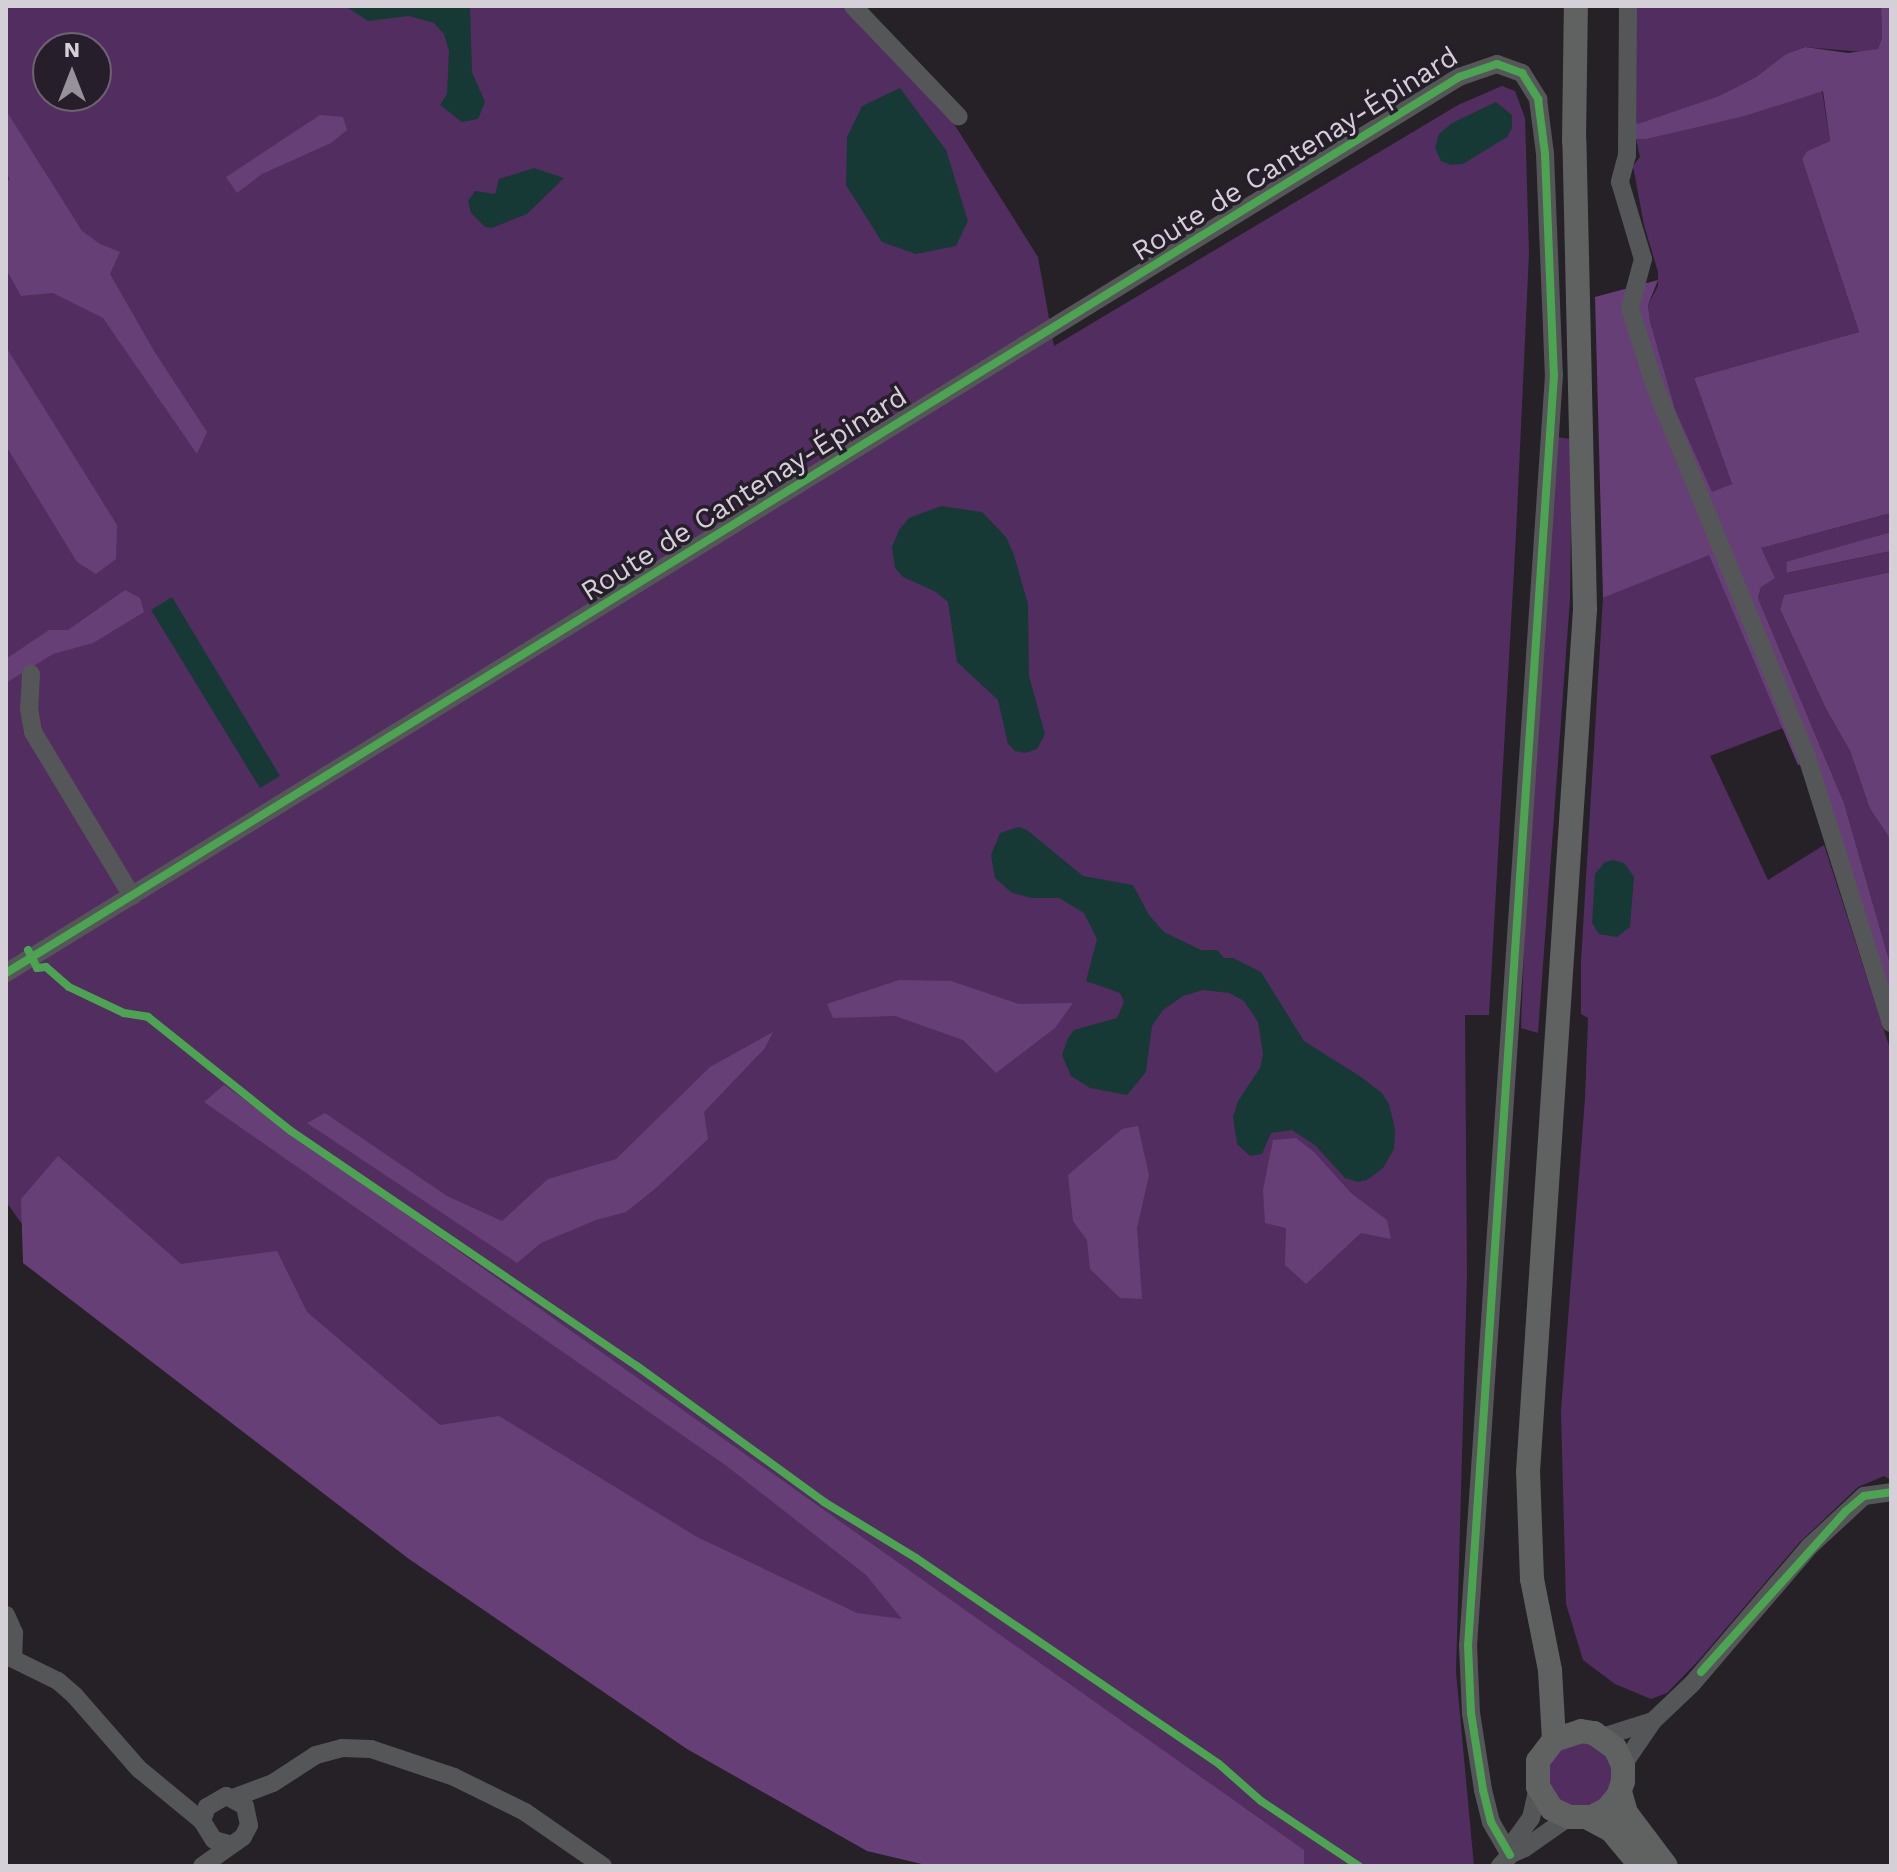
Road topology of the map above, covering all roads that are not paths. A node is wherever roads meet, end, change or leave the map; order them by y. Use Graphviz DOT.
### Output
graph roads {
  1 [pos="853,6"];
  2 [pos="1576,6"];
  3 [pos="1628,6"];
  4 [pos="959,117"];
  5 [pos="31,674"];
  6 [pos="132,896"];
  7 [pos="6,973"];
  8 [pos="1891,1023"];
  9 [pos="1891,1492"];
  10 [pos="6,1615"];
  11 [pos="10,1659"];
  12 [pos="1550,1670"];
  13 [pos="1653,1721"];
  14 [pos="1591,1734"];
  15 [pos="1554,1740"];
  16 [pos="1623,1765"];
  17 [pos="273,1783"];
  18 [pos="1538,1787"];
  19 [pos="163,1788"];
  20 [pos="1620,1792"];
  21 [pos="233,1798"];
  22 [pos="212,1801"];
  23 [pos="1579,1818"];
  24 [pos="250,1819"];
  25 [pos="203,1825"];
  26 [pos="229,1844"];
  27 [pos="1506,1861"];
  28 [pos="200,1866"];
  29 [pos="603,1866"];
  30 [pos="1641,1866"];
  31 [pos="1666,1866"];
  1 -- 4 [label="street"];
  2 -- 12 [label="main road"];
  3 -- 8 [label="street"];
  5 -- 6 [label="street"];
  6 -- 7 [label="street, Route de Cantenay-Épinard"];
  6 -- 27 [label="street, Route de Cantenay-Épinard"];
  9 -- 13 [label="street"];
  10 -- 11 [label="street"];
  11 -- 19 [label="street"];
  12 -- 14 [label="main road"];
  12 -- 15 [label="main road"];
  13 -- 14 [label="street"];
  13 -- 16 [label="street"];
  14 -- 15 [label="main road"];
  14 -- 16 [label="main road"];
  15 -- 18 [label="main road"];
  16 -- 20 [label="main road"];
  17 -- 21 [label="street"];
  17 -- 24 [label="street"];
  17 -- 29 [label="street"];
  18 -- 23 [label="main road"];
  18 -- 27 [label="street"];
  19 -- 22 [label="street"];
  19 -- 25 [label="street"];
  20 -- 23 [label="main road"];
  20 -- 31 [label="main road"];
  21 -- 22 [label="street"];
  21 -- 24 [label="street"];
  22 -- 25 [label="street"];
  23 -- 27 [label="street"];
  23 -- 30 [label="main road"];
  24 -- 26 [label="street"];
  25 -- 26 [label="street"];
  25 -- 28 [label="street"];
  26 -- 28 [label="street"];
}
